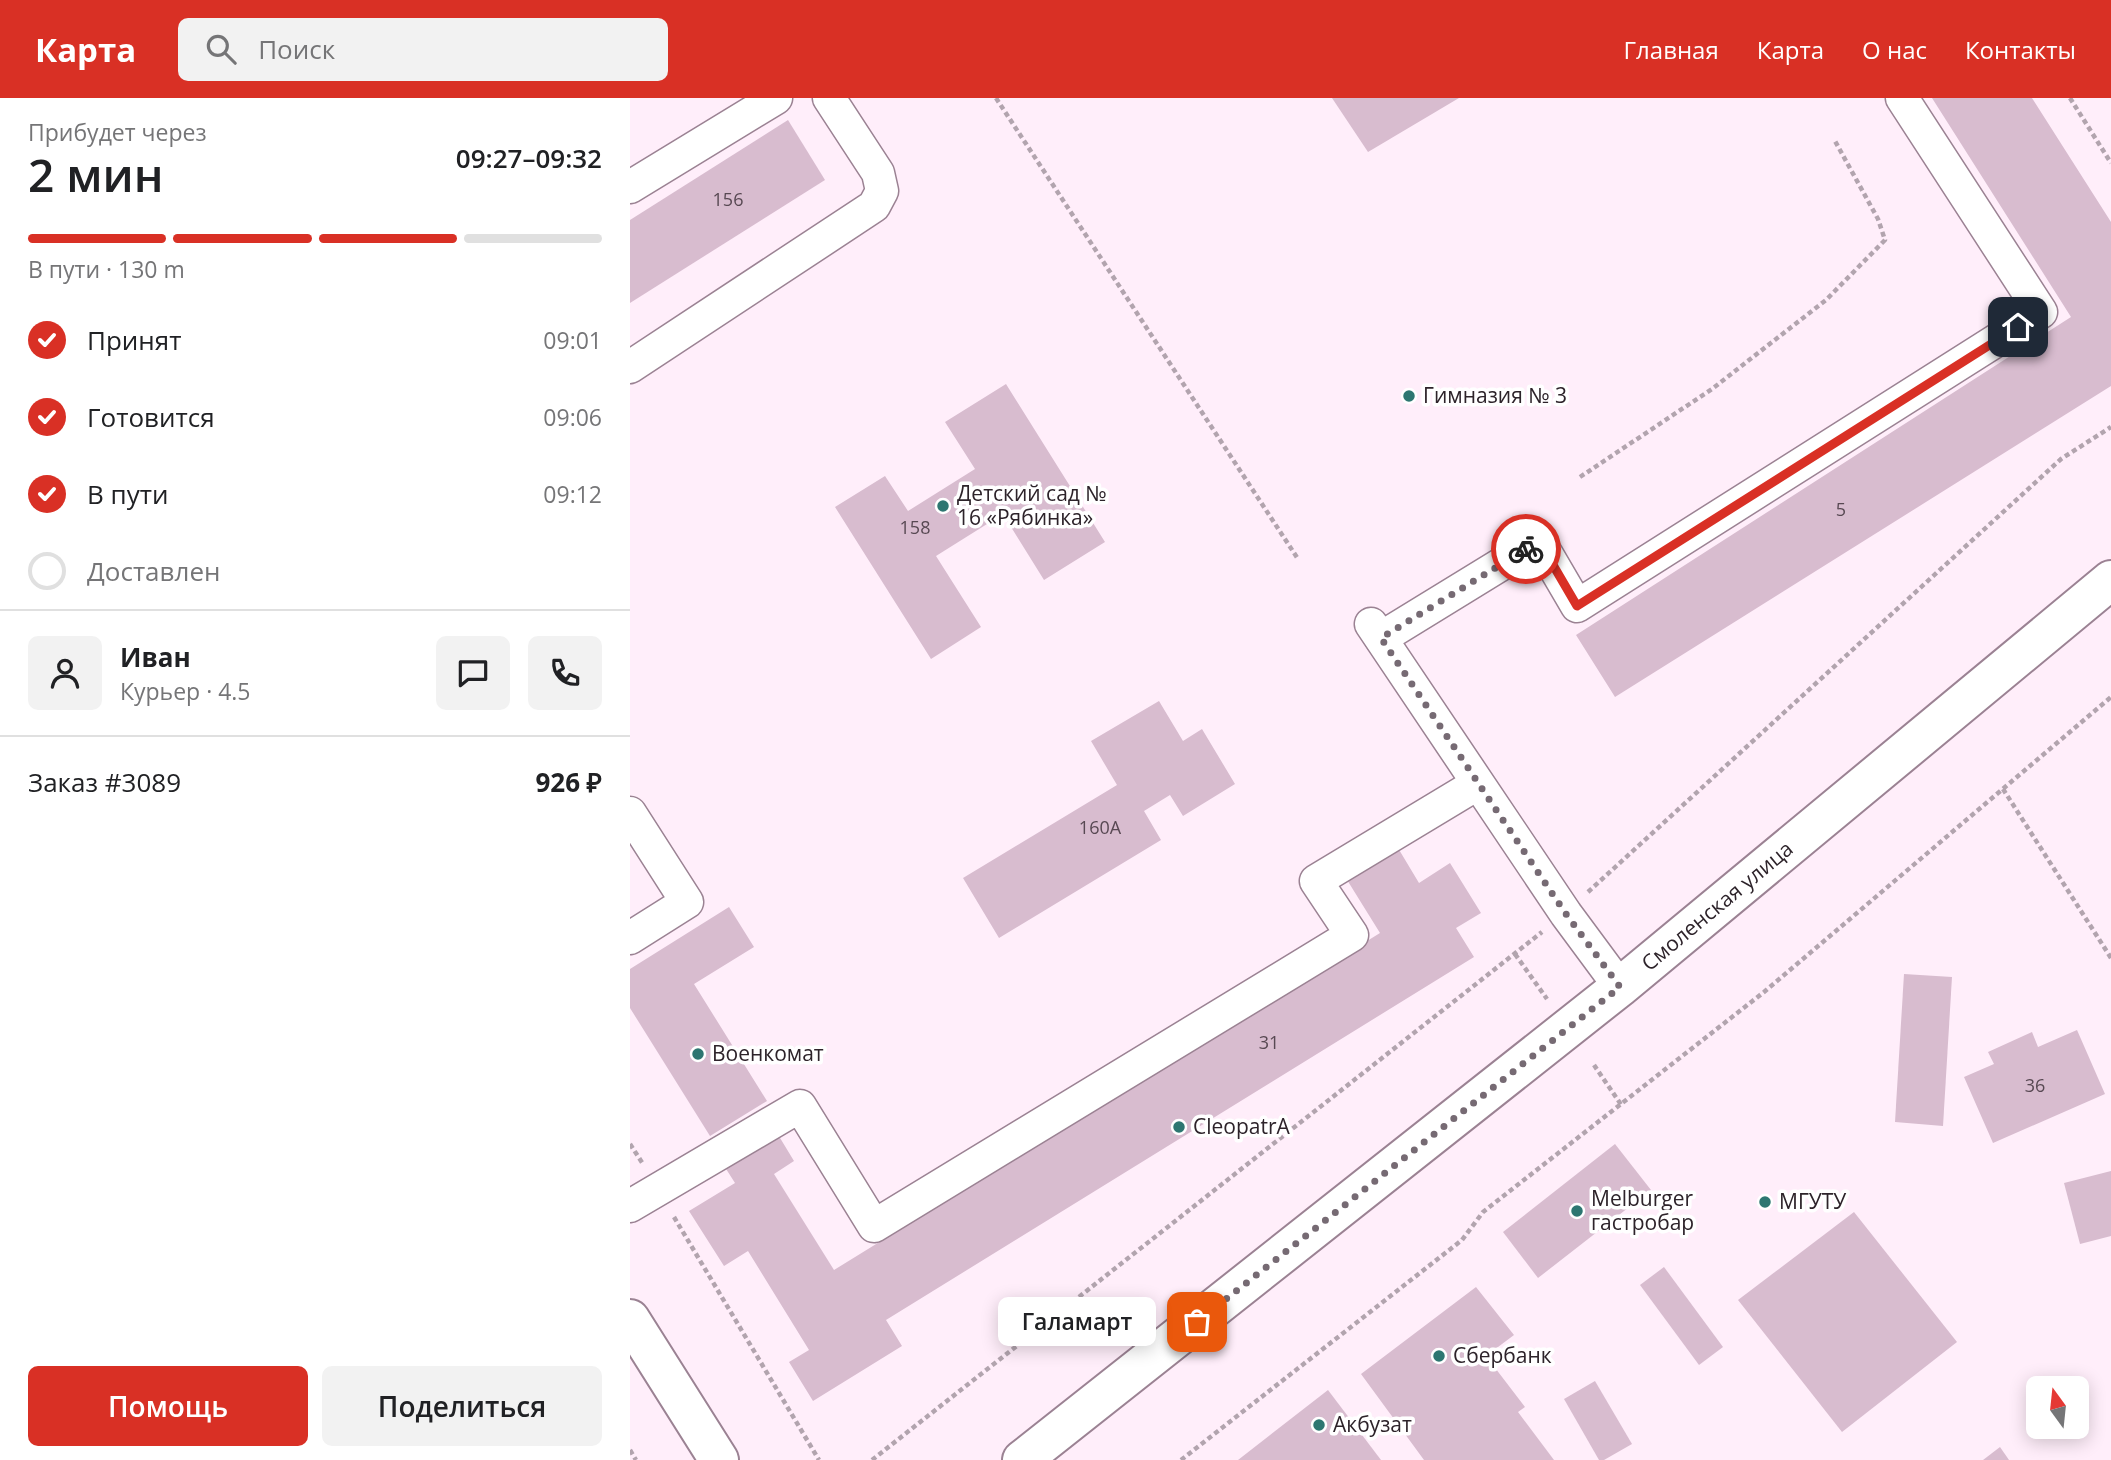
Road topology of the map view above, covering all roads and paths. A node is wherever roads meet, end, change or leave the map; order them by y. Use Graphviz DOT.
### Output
graph roads {
  1 [pos="776,98"];
  2 [pos="829,98"];
  3 [pos="996,98"];
  4 [pos="1902,98"];
  5 [pos="2070,98"];
  6 [pos="1835,141"];
  7 [pos="2111,163"];
  8 [pos="630,187"];
  9 [pos="630,367"];
  10 [pos="2111,427"];
  11 [pos="1580,477"];
  12 [pos="1298,559"];
  13 [pos="2111,580"];
  14 [pos="2111,697"];
  15 [pos="1477,784"];
  16 [pos="2003,789"];
  17 [pos="630,813"];
  18 [pos="1585,895"];
  19 [pos="1545,931"];
  20 [pos="630,938"];
  21 [pos="1516,954"];
  22 [pos="2111,958"];
  23 [pos="1620,987"];
  24 [pos="1547,999"];
  25 [pos="1594,1065"];
  26 [pos="1622,1106"];
  27 [pos="658,1189"];
  28 [pos="630,1206"];
  29 [pos="632,1327"];
  30 [pos="630,1450"];
  31 [pos="636,1460"];
  32 [pos="719,1460"];
  33 [pos="819,1460"];
  34 [pos="872,1460"];
  35 [pos="1023,1460"];
  36 [pos="1181,1460"];
  1 -- 8 [label="lane"];
  2 -- 9 [label="lane"];
  3 -- 12 [label="path"];
  4 -- 15 [label="lane"];
  5 -- 7 [label="path"];
  6 -- 11 [label="path"];
  10 -- 18 [label="path"];
  13 -- 23 [label="main road, Смоленская улица"];
  14 -- 16 [label="path"];
  15 -- 23 [label="lane"];
  15 -- 27 [label="lane"];
  16 -- 22 [label="path"];
  16 -- 26 [label="path"];
  17 -- 20 [label="lane"];
  19 -- 21 [label="path"];
  21 -- 24 [label="path"];
  21 -- 34 [label="path"];
  23 -- 35 [label="main road, Смоленская улица"];
  25 -- 26 [label="path"];
  26 -- 36 [label="path"];
  27 -- 28 [label="lane"];
  27 -- 33 [label="path"];
  29 -- 32 [label="main road"];
  30 -- 31 [label="path"];
}
